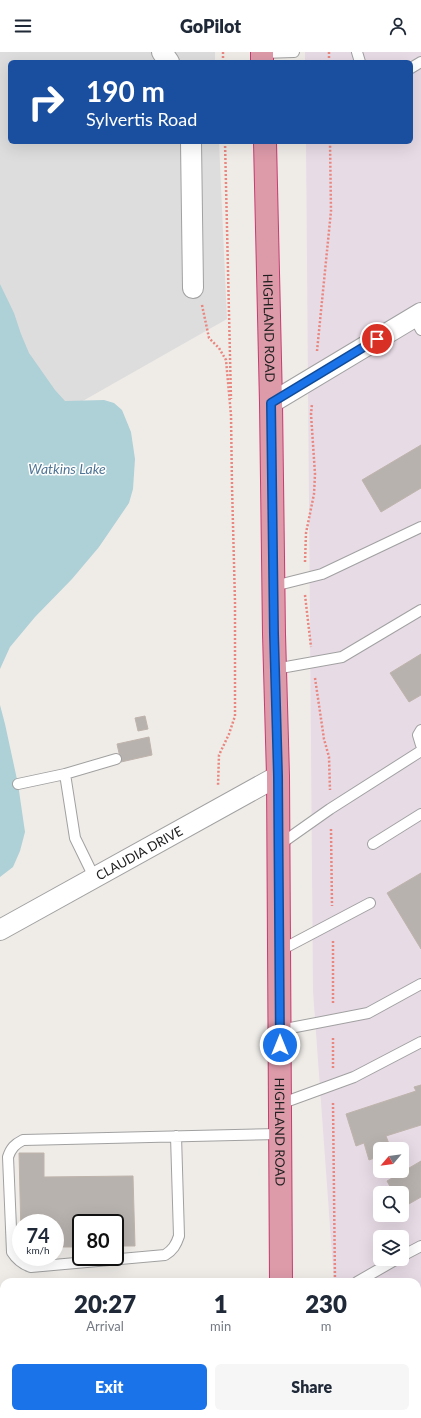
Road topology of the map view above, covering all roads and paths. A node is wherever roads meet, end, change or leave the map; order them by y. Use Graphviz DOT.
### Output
graph roads {
  1 [pos="294,52"];
  2 [pos="262,56"];
  3 [pos="191,144"];
  4 [pos="225,144"];
  5 [pos="264,144"];
  6 [pos="330,144"];
  7 [pos="192,288"];
  8 [pos="419,320"];
  9 [pos="315,377"];
  10 [pos="271,403"];
  11 [pos="231,409"];
  12 [pos="421,527"];
  13 [pos="305,578"];
  14 [pos="274,586"];
  15 [pos="421,610"];
  16 [pos="313,663"];
  17 [pos="275,669"];
  18 [pos="421,730"];
  19 [pos="421,745"];
  20 [pos="421,751"];
  21 [pos="116,759"];
  22 [pos="65,774"];
  23 [pos="278,776"];
  24 [pos="18,784"];
  25 [pos="218,809"];
  26 [pos="330,809"];
  27 [pos="421,814"];
  28 [pos="373,844"];
  29 [pos="279,846"];
  30 [pos="94,878"];
  31 [pos="370,903"];
  32 [pos="332,923"];
  33 [pos="0,930"];
  34 [pos="279,951"];
  35 [pos="421,984"];
  36 [pos="333,1020"];
  37 [pos="280,1030"];
  38 [pos="421,1042"];
  39 [pos="333,1084"];
  40 [pos="280,1104"];
  41 [pos="280,1134"];
  42 [pos="176,1136"];
  43 [pos="421,1246"];
  44 [pos="409,1252"];
  45 [pos="385,1266"];
  46 [pos="281,1278"];
  47 [pos="335,1278"];
  48 [pos="364,1278"];
  1 -- 2 [label="lane"];
  3 -- 7 [label="street"];
  4 -- 11 [label="path"];
  5 -- 10 [label="highway, HIGHLAND ROAD"];
  6 -- 9 [label="path"];
  7 -- 11 [label="path"];
  8 -- 9 [label="street"];
  9 -- 10 [label="street"];
  9 -- 13 [label="path"];
  10 -- 14 [label="highway, HIGHLAND ROAD"];
  11 -- 25 [label="path"];
  12 -- 13 [label="lane"];
  13 -- 14 [label="lane"];
  13 -- 16 [label="path"];
  14 -- 17 [label="highway, HIGHLAND ROAD"];
  15 -- 16 [label="lane"];
  16 -- 17 [label="lane"];
  16 -- 26 [label="path"];
  17 -- 23 [label="highway, HIGHLAND ROAD"];
  18 -- 19 [label="lane"];
  20 -- 26 [label="lane"];
  21 -- 22 [label="lane"];
  22 -- 24 [label="lane"];
  22 -- 30 [label="lane"];
  23 -- 25 [label="street, CLAUDIA DRIVE"];
  23 -- 29 [label="highway, HIGHLAND ROAD"];
  25 -- 30 [label="street, CLAUDIA DRIVE"];
  26 -- 29 [label="lane"];
  26 -- 32 [label="path"];
  27 -- 28 [label="lane"];
  29 -- 34 [label="highway, HIGHLAND ROAD"];
  30 -- 33 [label="street, CLAUDIA DRIVE"];
  31 -- 32 [label="lane"];
  32 -- 34 [label="lane"];
  32 -- 36 [label="path"];
  34 -- 37 [label="highway, HIGHLAND ROAD"];
  35 -- 36 [label="lane"];
  36 -- 37 [label="lane"];
  36 -- 39 [label="path"];
  37 -- 40 [label="highway, HIGHLAND ROAD"];
  38 -- 39 [label="lane"];
  39 -- 40 [label="lane"];
  39 -- 47 [label="path"];
  40 -- 41 [label="highway, HIGHLAND ROAD"];
  41 -- 42 [label="lane"];
  41 -- 46 [label="highway, HIGHLAND ROAD"];
  42 -- 42 [label="lane"];
  43 -- 44 [label="lane"];
  45 -- 48 [label="lane"];
}
